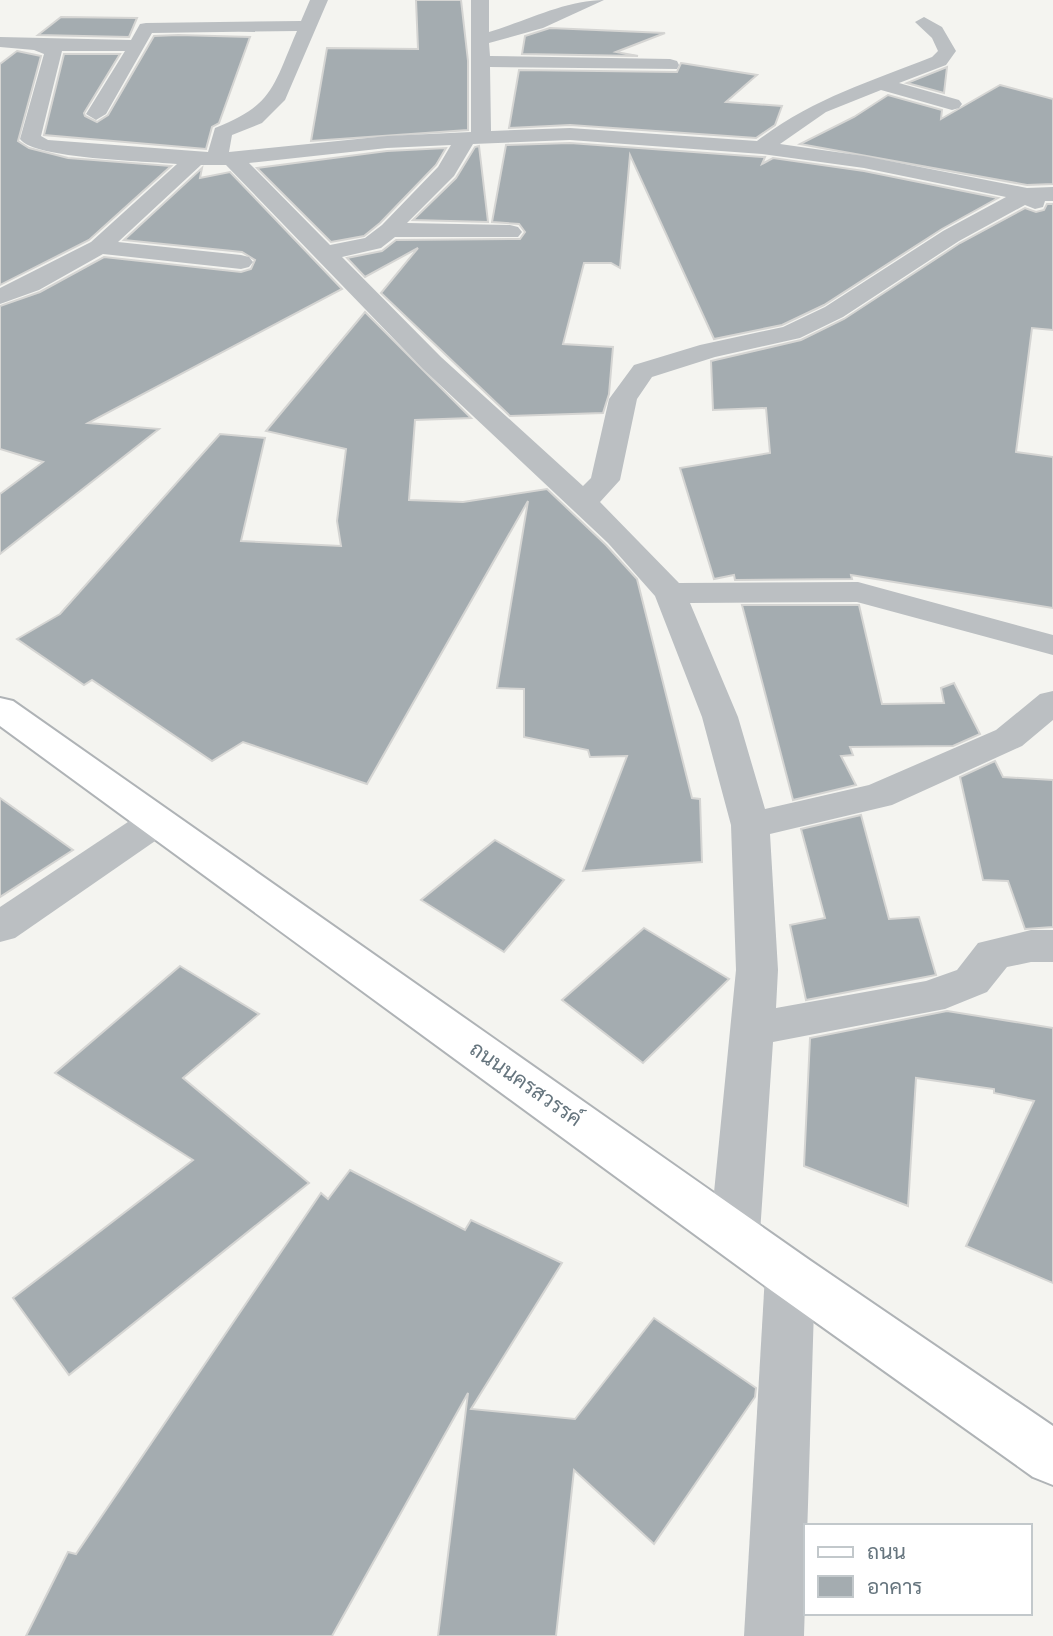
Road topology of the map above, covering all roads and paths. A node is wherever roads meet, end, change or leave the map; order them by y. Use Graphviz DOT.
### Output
graph roads {
  1 [pos="320,0"];
  2 [pos="480,0"];
  3 [pos="595,0"];
  4 [pos="925,22"];
  5 [pos="306,26"];
  6 [pos="480,40"];
  7 [pos="0,42"];
  8 [pos="37,45"];
  9 [pos="137,46"];
  10 [pos="481,61"];
  11 [pos="670,65"];
  12 [pos="884,85"];
  13 [pos="952,104"];
  14 [pos="96,114"];
  15 [pos="474,137"];
  16 [pos="762,148"];
  17 [pos="214,158"];
  18 [pos="1040,195"];
  19 [pos="1053,216"];
  20 [pos="390,230"];
  21 [pos="510,232"];
  22 [pos="99,247"];
  23 [pos="325,253"];
  24 [pos="241,262"];
  25 [pos="0,297"];
  26 [pos="583,503"];
  27 [pos="670,593"];
  28 [pos="1053,645"];
  29 [pos="1053,702"];
  30 [pos="0,709"];
  31 [pos="157,821"];
  32 [pos="750,825"];
  33 [pos="0,927"];
  34 [pos="1053,946"];
  35 [pos="752,1029"];
  36 [pos="735,1233"];
  37 [pos="790,1275"];
  38 [pos="1053,1458"];
  39 [pos="774,1636"];
  1 -- 5 [label="street"];
  2 -- 6 [label="street"];
  3 -- 6 [label="street"];
  4 -- 12 [label="street"];
  5 -- 9 [label="street"];
  5 -- 17 [label="street"];
  6 -- 10 [label="street"];
  7 -- 8 [label="street"];
  8 -- 9 [label="street"];
  8 -- 17 [label="street"];
  9 -- 14 [label="street"];
  10 -- 11 [label="street"];
  10 -- 15 [label="street"];
  12 -- 13 [label="street"];
  12 -- 16 [label="street"];
  15 -- 16 [label="street"];
  15 -- 17 [label="street"];
  15 -- 20 [label="street"];
  16 -- 18 [label="street"];
  17 -- 22 [label="street"];
  17 -- 23 [label="street"];
  18 -- 19 [label="street"];
  18 -- 26 [label="street"];
  20 -- 21 [label="street"];
  20 -- 23 [label="street"];
  22 -- 24 [label="street"];
  22 -- 25 [label="street"];
  23 -- 26 [label="street"];
  26 -- 27 [label="street"];
  27 -- 28 [label="street"];
  27 -- 32 [label="street"];
  29 -- 32 [label="street"];
  30 -- 31 [label="main road, ถนนนครสวรรค์"];
  31 -- 33 [label="street"];
  31 -- 36 [label="main road, ถนนนครสวรรค์"];
  32 -- 35 [label="street"];
  34 -- 35 [label="street"];
  35 -- 36 [label="street"];
  36 -- 37 [label="main road, ถนนนครสวรรค์"];
  37 -- 38 [label="main road, ถนนนครสวรรค์"];
  37 -- 39 [label="street"];
}
